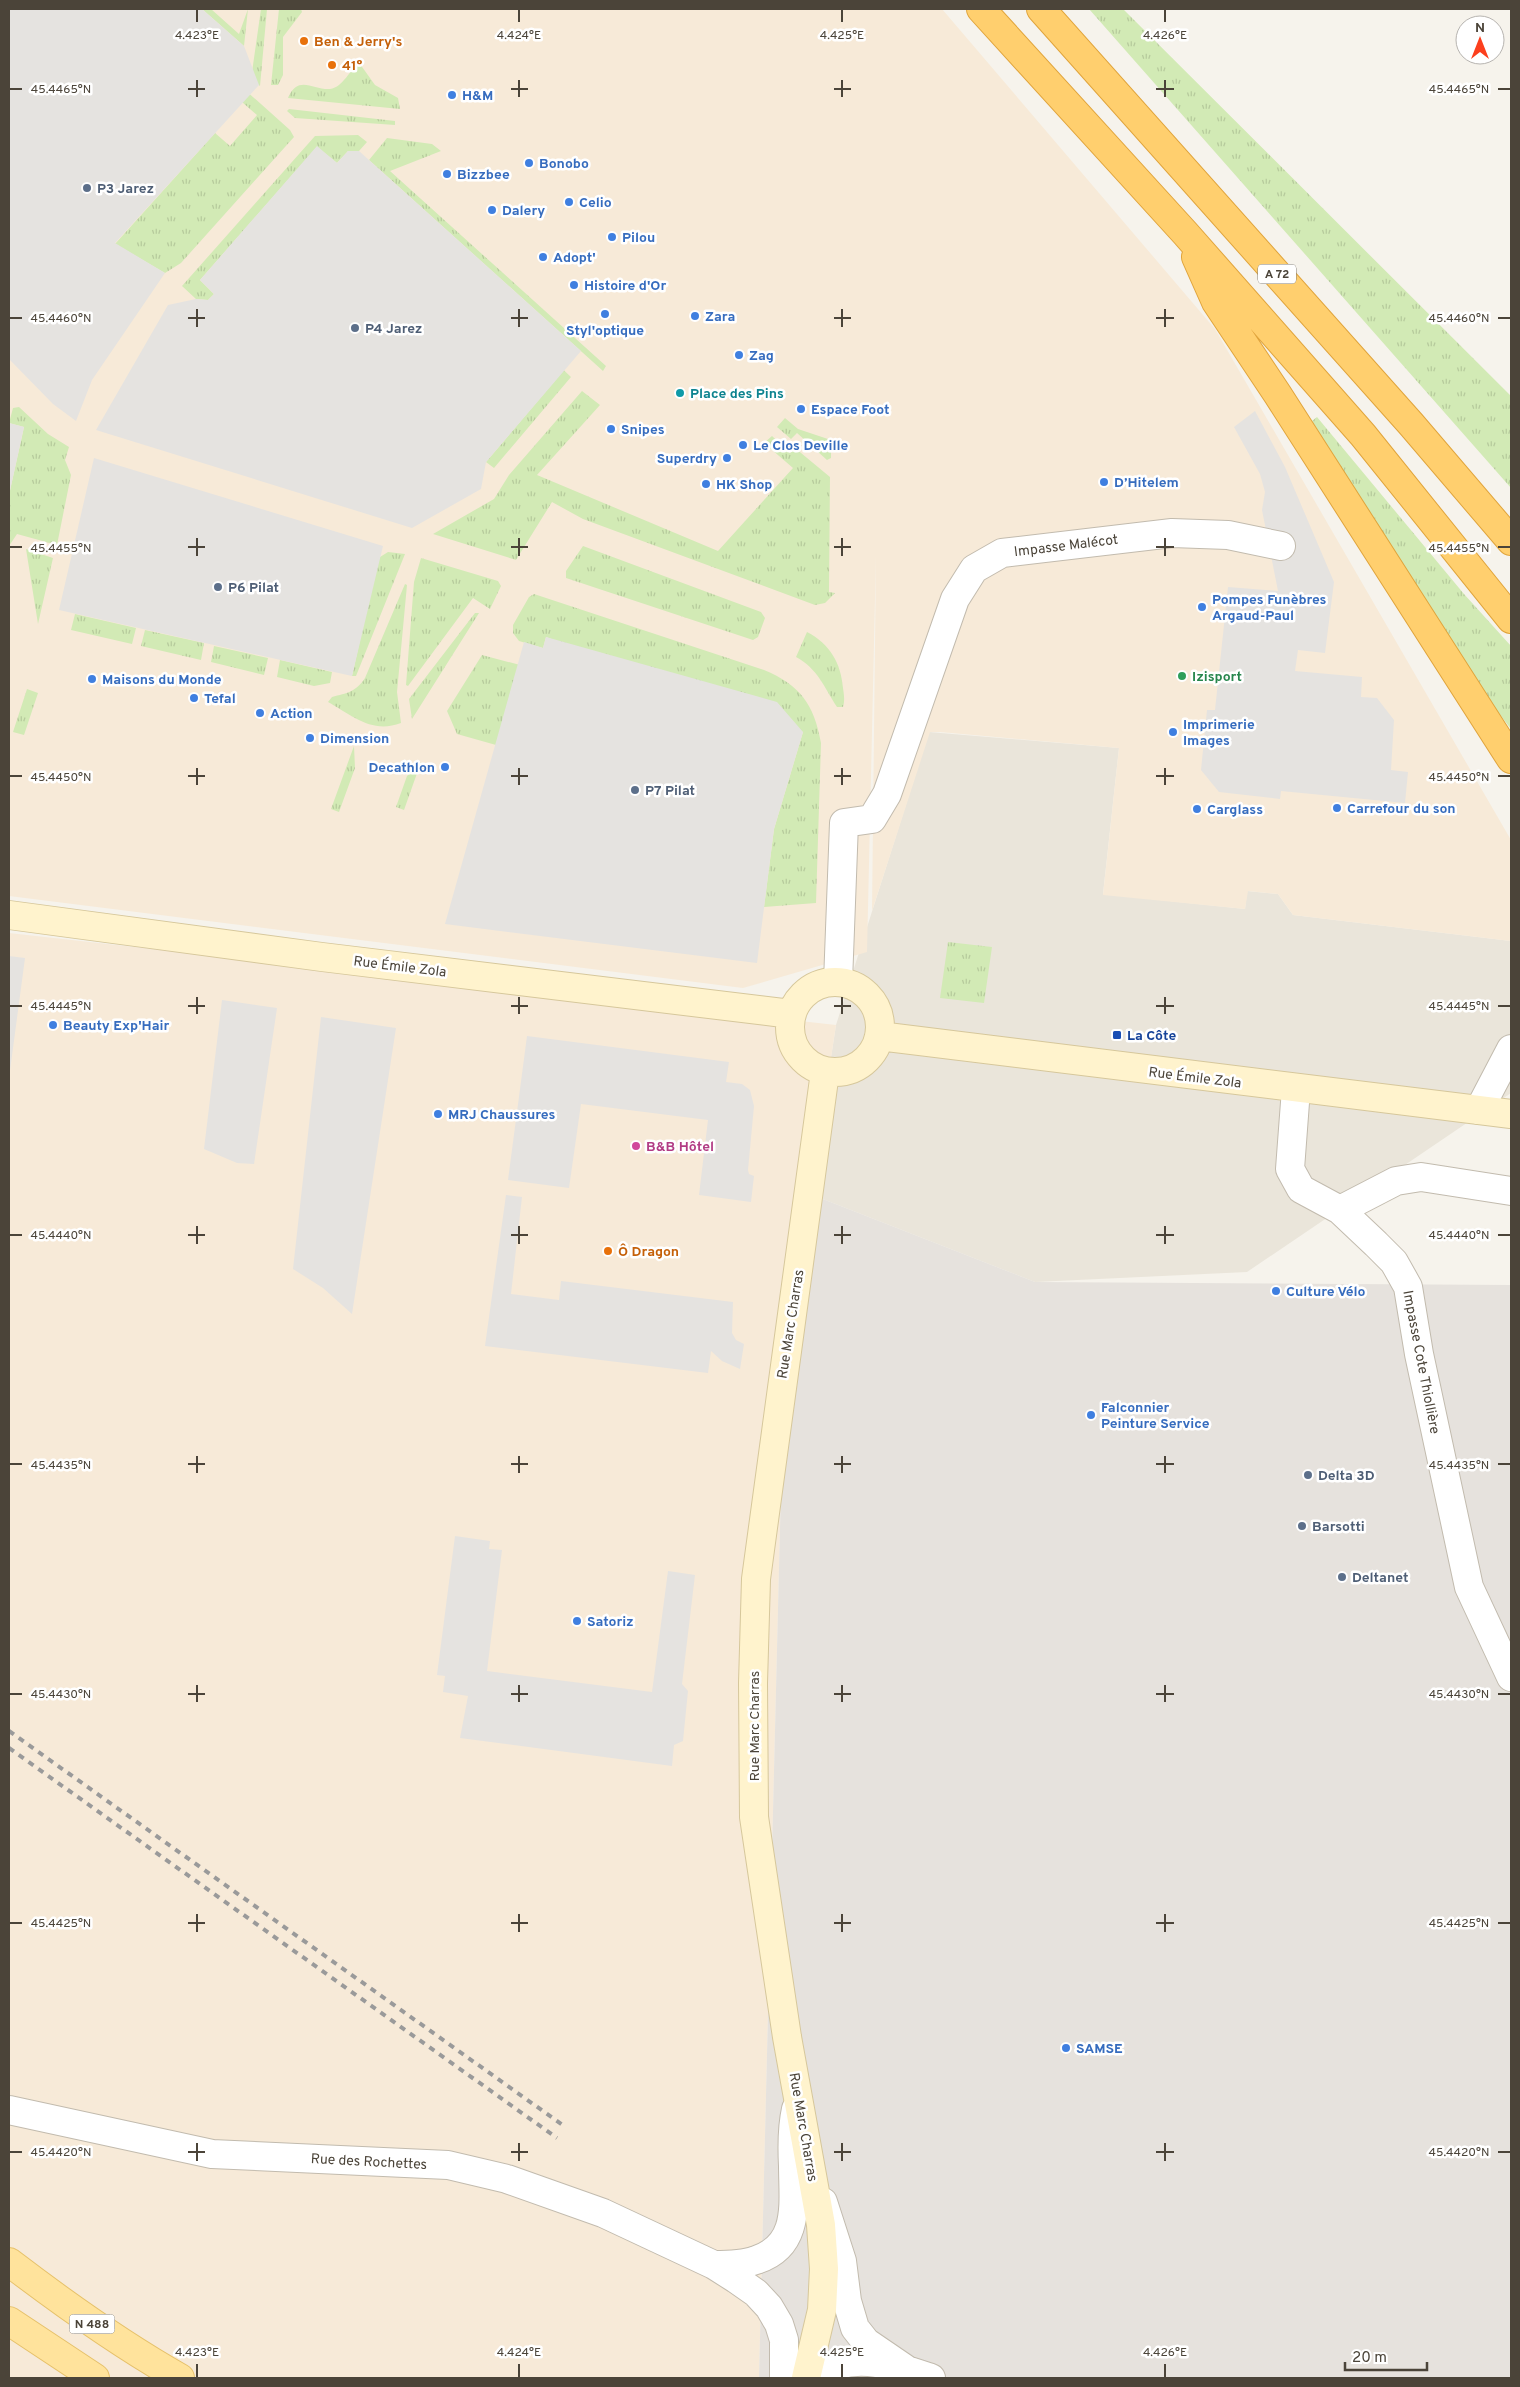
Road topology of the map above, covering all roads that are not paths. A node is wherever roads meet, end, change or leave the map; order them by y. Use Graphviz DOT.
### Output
graph roads {
  1 [pos="981,9"];
  2 [pos="1041,9"];
  3 [pos="1185,233"];
  4 [pos="1511,541"];
  5 [pos="1281,546"];
  6 [pos="1511,619"];
  7 [pos="1511,759"];
  8 [pos="9,915"];
  9 [pos="838,982"];
  10 [pos="791,1014"];
  11 [pos="879,1036"];
  12 [pos="1511,1049"];
  13 [pos="825,1072"];
  14 [pos="1296,1089"];
  15 [pos="1480,1110"];
  16 [pos="1511,1114"];
  17 [pos="1511,1191"];
  18 [pos="1340,1210"];
  19 [pos="1511,1677"];
  20 [pos="798,2098"];
  21 [pos="9,2110"];
  22 [pos="813,2179"];
  23 [pos="9,2262"];
  24 [pos="714,2265"];
  25 [pos="9,2321"];
  26 [pos="919,2374"];
  27 [pos="95,2378"];
  28 [pos="180,2378"];
  29 [pos="784,2378"];
  30 [pos="806,2378"];
  31 [pos="814,2378"];
  1 -- 3 [label="highway"];
  2 -- 4 [label="highway, A 72"];
  3 -- 6 [label="highway"];
  3 -- 7 [label="highway"];
  5 -- 9 [label="street, Impasse Malécot"];
  8 -- 10 [label="main road, Rue Émile Zola"];
  9 -- 10 [label="main road"];
  9 -- 11 [label="main road"];
  10 -- 13 [label="main road"];
  11 -- 13 [label="main road"];
  11 -- 14 [label="main road, Rue Émile Zola"];
  12 -- 15 [label="street"];
  13 -- 20 [label="main road, Rue Marc Charras"];
  14 -- 15 [label="main road, Rue Émile Zola"];
  14 -- 18 [label="street, Impasse Cote Thiollière"];
  15 -- 16 [label="main road, Rue Émile Zola"];
  17 -- 18 [label="street"];
  18 -- 19 [label="street, Impasse Cote Thiollière"];
  20 -- 22 [label="main road, Rue Marc Charras"];
  20 -- 24 [label="street"];
  21 -- 24 [label="street, Rue des Rochettes"];
  22 -- 26 [label="street"];
  22 -- 30 [label="main road, Rue Marc Charras"];
  23 -- 28 [label="main road, N 488"];
  24 -- 29 [label="street, Rue des Rochettes"];
  25 -- 27 [label="main road"];
  26 -- 31 [label="street"];
}
